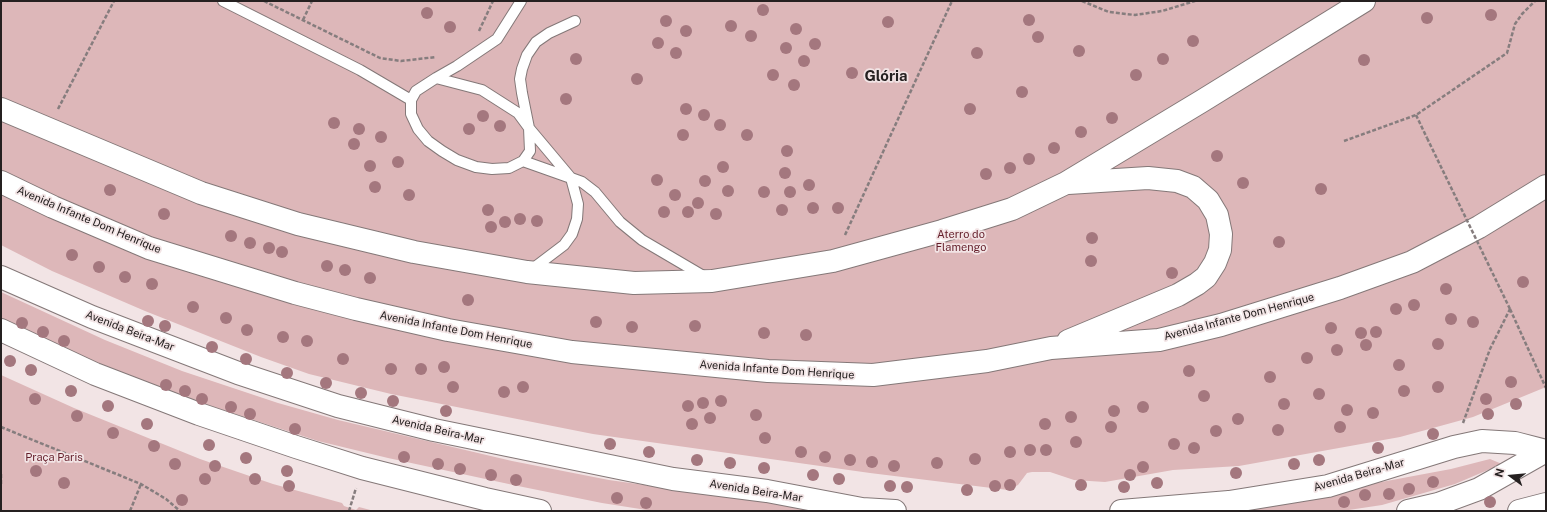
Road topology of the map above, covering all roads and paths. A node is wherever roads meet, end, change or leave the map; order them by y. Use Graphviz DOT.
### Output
graph roads {
  1 [pos="114,1"];
  2 [pos="223,1"];
  3 [pos="264,1"];
  4 [pos="312,1"];
  5 [pos="493,1"];
  6 [pos="522,1"];
  7 [pos="952,1"];
  8 [pos="1082,1"];
  9 [pos="1195,1"];
  10 [pos="1364,1"];
  11 [pos="1536,1"];
  12 [pos="303,20"];
  13 [pos="575,21"];
  14 [pos="478,33"];
  15 [pos="440,56"];
  16 [pos="436,78"];
  17 [pos="411,100"];
  18 [pos="1,109"];
  19 [pos="1416,115"];
  20 [pos="529,128"];
  21 [pos="48,129"];
  22 [pos="1344,141"];
  23 [pos="523,161"];
  24 [pos="571,178"];
  25 [pos="1,182"];
  26 [pos="1066,183"];
  27 [pos="1546,186"];
  28 [pos="833,261"];
  29 [pos="527,272"];
  30 [pos="1,277"];
  31 [pos="712,281"];
  32 [pos="1510,309"];
  33 [pos="1,330"];
  34 [pos="1050,348"];
  35 [pos="1546,388"];
  36 [pos="1,426"];
  37 [pos="1454,447"];
  38 [pos="1546,451"];
  39 [pos="1,474"];
  40 [pos="1,484"];
  41 [pos="141,484"];
  42 [pos="1546,504"];
  43 [pos="130,511"];
  44 [pos="180,511"];
  45 [pos="540,511"];
  46 [pos="895,511"];
  47 [pos="1121,511"];
  48 [pos="1408,511"];
  49 [pos="1519,511"];
  1 -- 21 [label="path"];
  2 -- 17 [label="lane"];
  3 -- 12 [label="path"];
  4 -- 12 [label="path"];
  5 -- 14 [label="path"];
  6 -- 16 [label="lane"];
  7 -- 28 [label="path"];
  8 -- 9 [label="path"];
  10 -- 26 [label="main road"];
  11 -- 19 [label="path"];
  12 -- 15 [label="path"];
  13 -- 20 [label="lane"];
  16 -- 17 [label="lane"];
  16 -- 20 [label="lane"];
  17 -- 23 [label="lane"];
  18 -- 21 [label="main road"];
  19 -- 22 [label="path"];
  19 -- 32 [label="path, bridge"];
  20 -- 23 [label="lane"];
  20 -- 24 [label="lane"];
  21 -- 29 [label="main road"];
  23 -- 24 [label="lane"];
  24 -- 29 [label="lane"];
  24 -- 31 [label="lane"];
  25 -- 34 [label="main road, Avenida Infante Dom Henrique"];
  26 -- 28 [label="main road"];
  26 -- 34 [label="main road"];
  27 -- 34 [label="main road, Avenida Infante Dom Henrique"];
  28 -- 31 [label="main road"];
  29 -- 31 [label="main road"];
  30 -- 46 [label="main road, Avenida Beira-Mar"];
  32 -- 35 [label="path"];
  32 -- 37 [label="path"];
  33 -- 45 [label="main road"];
  36 -- 41 [label="path"];
  37 -- 38 [label="main road, Avenida Beira-Mar"];
  37 -- 47 [label="main road, Avenida Beira-Mar"];
  38 -- 48 [label="main road, Avenida Beira-Mar"];
  39 -- 40 [label="path"];
  41 -- 43 [label="path"];
  41 -- 44 [label="path"];
  42 -- 49 [label="main road"];
}
